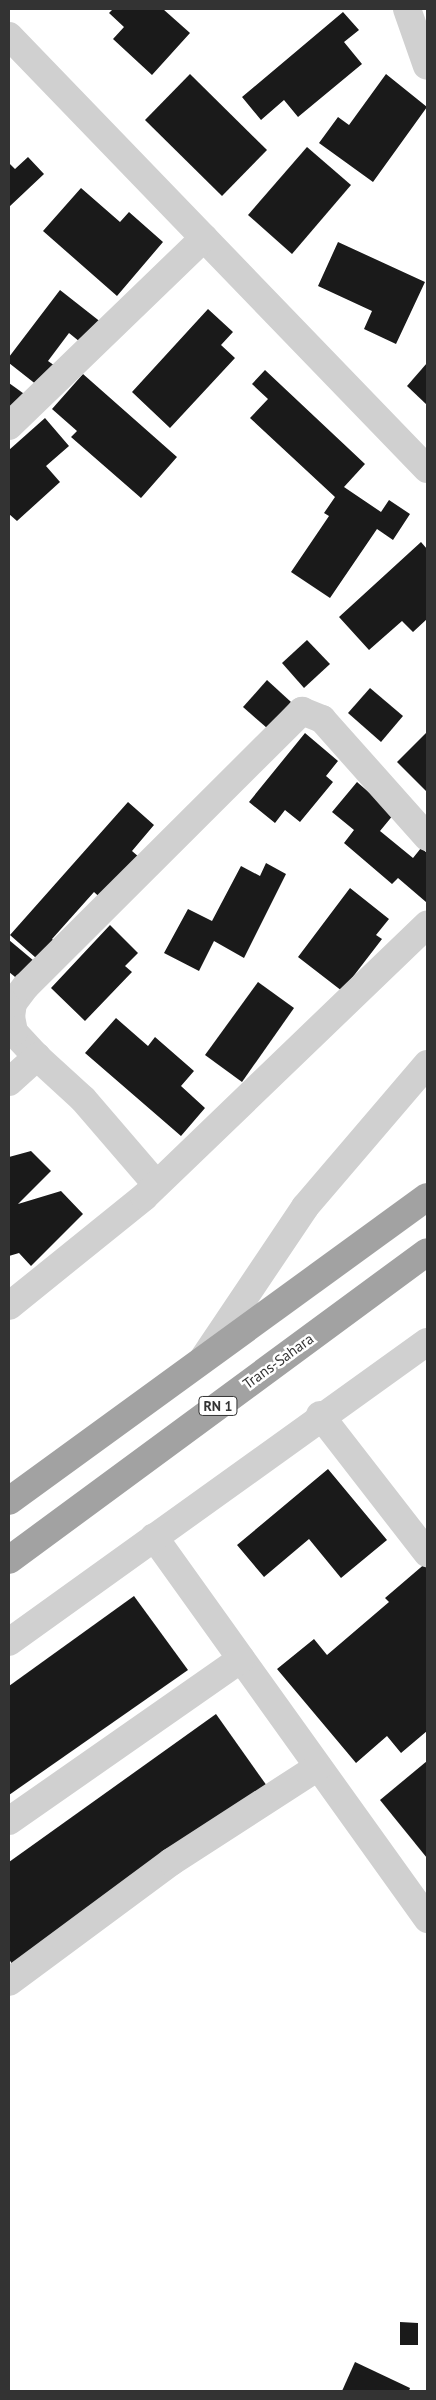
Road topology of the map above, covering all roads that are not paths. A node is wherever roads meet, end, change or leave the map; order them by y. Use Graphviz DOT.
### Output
graph roads {
  1 [pos="415,13"];
  2 [pos="9,36"];
  3 [pos="427,66"];
  4 [pos="204,238"];
  5 [pos="9,426"];
  6 [pos="427,469"];
  7 [pos="427,837"];
  8 [pos="427,925"];
  9 [pos="37,1057"];
  10 [pos="427,1064"];
  11 [pos="9,1082"];
  12 [pos="156,1184"];
  13 [pos="427,1197"];
  14 [pos="427,1252"];
  15 [pos="9,1306"];
  16 [pos="427,1342"];
  17 [pos="200,1362"];
  18 [pos="320,1415"];
  19 [pos="9,1501"];
  20 [pos="154,1537"];
  21 [pos="427,1553"];
  22 [pos="9,1560"];
  23 [pos="9,1642"];
  24 [pos="241,1659"];
  25 [pos="318,1767"];
  26 [pos="9,1821"];
  27 [pos="427,1919"];
  28 [pos="9,1982"];
  1 -- 3 [label="street"];
  2 -- 4 [label="street"];
  4 -- 5 [label="street"];
  4 -- 6 [label="street"];
  7 -- 9 [label="street"];
  8 -- 12 [label="street"];
  9 -- 11 [label="street"];
  9 -- 12 [label="street"];
  10 -- 17 [label="street"];
  12 -- 15 [label="street"];
  13 -- 17 [label="highway"];
  14 -- 22 [label="highway, Trans-Sahara / RN 1"];
  16 -- 18 [label="street"];
  17 -- 19 [label="highway"];
  18 -- 20 [label="street"];
  18 -- 21 [label="street"];
  20 -- 23 [label="street"];
  20 -- 24 [label="street"];
  24 -- 25 [label="street"];
  24 -- 26 [label="street"];
  25 -- 27 [label="street"];
  25 -- 28 [label="street"];
}
